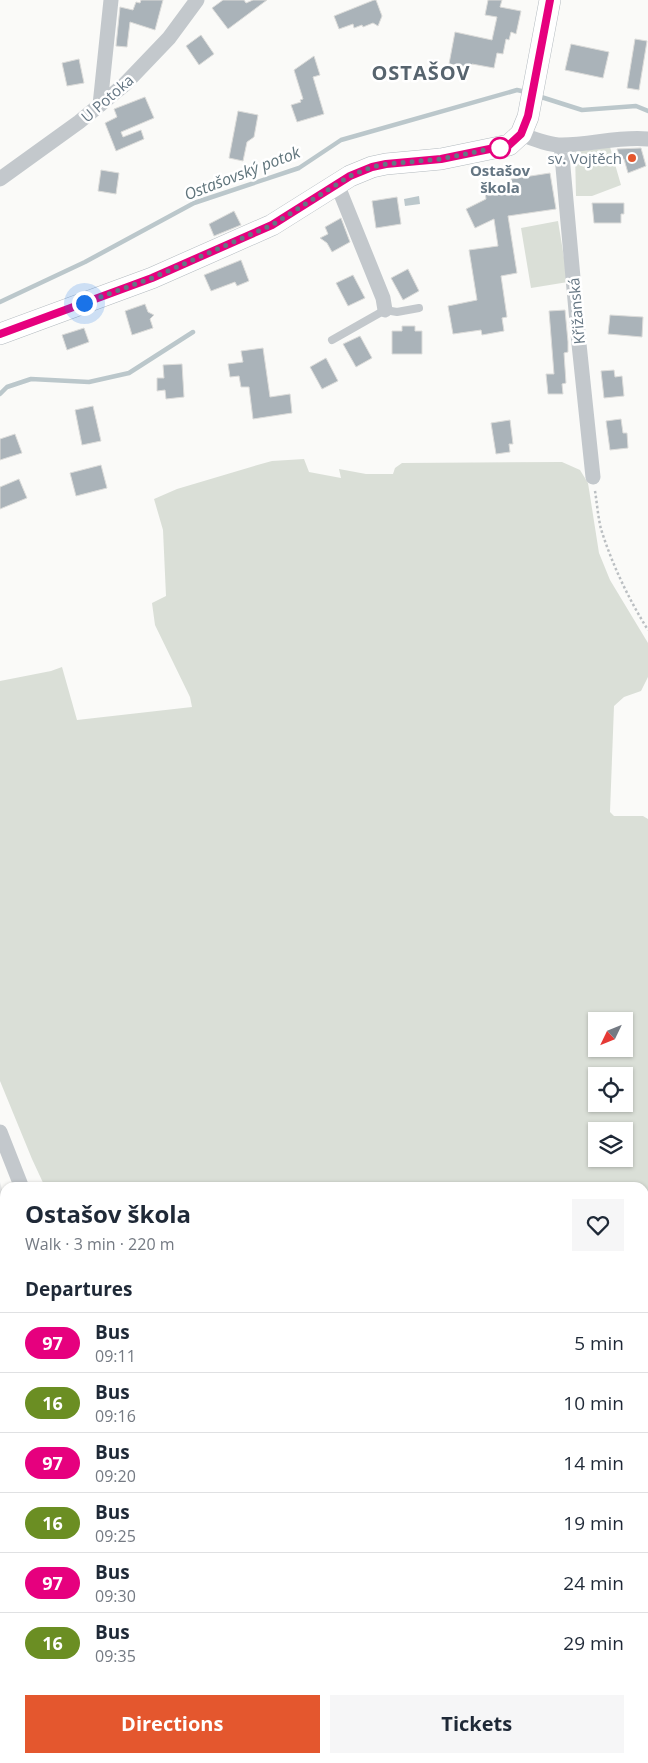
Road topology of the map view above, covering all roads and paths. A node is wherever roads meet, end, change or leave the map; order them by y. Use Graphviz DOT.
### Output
graph roads {
  1 [pos="111,0"];
  2 [pos="197,0"];
  3 [pos="550,0"];
  4 [pos="100,105"];
  5 [pos="648,139"];
  6 [pos="561,145"];
  7 [pos="510,147"];
  8 [pos="0,178"];
  9 [pos="337,184"];
  10 [pos="419,308"];
  11 [pos="385,310"];
  12 [pos="0,334"];
  13 [pos="332,340"];
  14 [pos="593,477"];
  15 [pos="648,630"];
  16 [pos="0,1132"];
  17 [pos="20,1182"];
  1 -- 4 [label="street"];
  2 -- 4 [label="street, U Potoka"];
  3 -- 7 [label="street"];
  4 -- 8 [label="street, U Potoka"];
  5 -- 6 [label="street"];
  6 -- 7 [label="street"];
  6 -- 14 [label="street, Křižanská"];
  7 -- 9 [label="street"];
  9 -- 11 [label="street"];
  9 -- 12 [label="street"];
  10 -- 11 [label="lane"];
  11 -- 13 [label="lane"];
  14 -- 15 [label="path"];
  16 -- 17 [label="street"];
}
